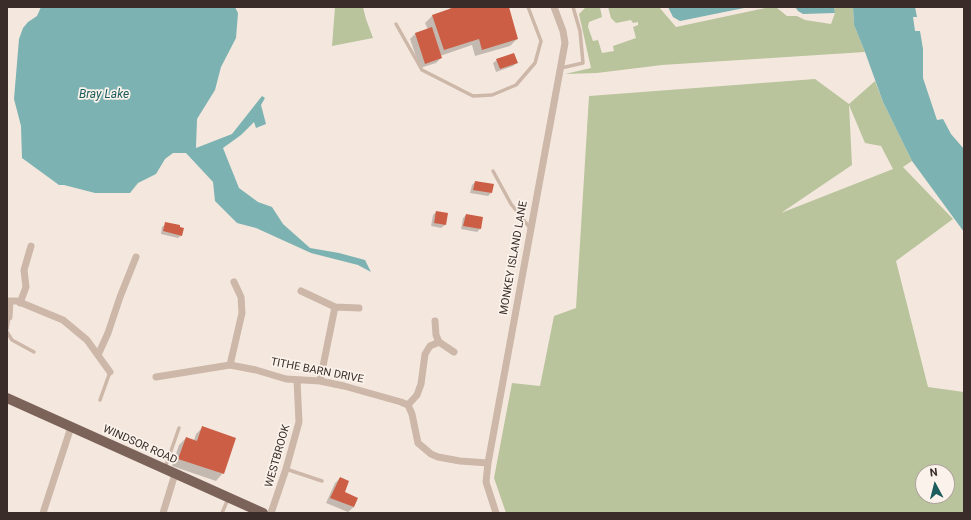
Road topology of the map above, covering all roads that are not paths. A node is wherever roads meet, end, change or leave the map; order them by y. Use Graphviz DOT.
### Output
graph roads {
  1 [pos="528,7"];
  2 [pos="554,7"];
  3 [pos="573,7"];
  4 [pos="396,24"];
  5 [pos="560,68"];
  6 [pos="493,171"];
  7 [pos="531,228"];
  8 [pos="31,246"];
  9 [pos="136,257"];
  10 [pos="234,282"];
  11 [pos="301,291"];
  12 [pos="8,301"];
  13 [pos="20,303"];
  14 [pos="335,307"];
  15 [pos="359,308"];
  16 [pos="9,317"];
  17 [pos="435,321"];
  18 [pos="7,329"];
  19 [pos="7,332"];
  20 [pos="440,342"];
  21 [pos="34,352"];
  22 [pos="454,352"];
  23 [pos="98,355"];
  24 [pos="230,365"];
  25 [pos="110,372"];
  26 [pos="156,377"];
  27 [pos="297,380"];
  28 [pos="320,381"];
  29 [pos="7,398"];
  30 [pos="100,400"];
  31 [pos="408,405"];
  32 [pos="71,427"];
  33 [pos="179,428"];
  34 [pos="488,462"];
  35 [pos="165,469"];
  36 [pos="286,469"];
  37 [pos="175,474"];
  38 [pos="322,481"];
  39 [pos="229,498"];
  40 [pos="43,513"];
  41 [pos="163,513"];
  42 [pos="222,513"];
  43 [pos="263,513"];
  44 [pos="272,513"];
  45 [pos="496,513"];
  1 -- 4 [label="lane"];
  2 -- 5 [label="street, MONKEY ISLAND LANE"];
  3 -- 5 [label="lane"];
  5 -- 7 [label="street, MONKEY ISLAND LANE"];
  6 -- 7 [label="lane"];
  7 -- 34 [label="street, MONKEY ISLAND LANE"];
  8 -- 13 [label="street"];
  9 -- 23 [label="street"];
  10 -- 24 [label="street"];
  11 -- 14 [label="street"];
  12 -- 13 [label="street"];
  12 -- 16 [label="street"];
  13 -- 23 [label="street"];
  14 -- 15 [label="street"];
  14 -- 28 [label="street"];
  16 -- 18 [label="lane"];
  17 -- 20 [label="street"];
  19 -- 21 [label="lane"];
  20 -- 22 [label="street"];
  20 -- 31 [label="street"];
  23 -- 25 [label="street"];
  24 -- 26 [label="street, TITHE BARN DRIVE"];
  24 -- 27 [label="street, TITHE BARN DRIVE"];
  25 -- 30 [label="lane"];
  27 -- 28 [label="street, TITHE BARN DRIVE"];
  27 -- 36 [label="street, WESTBROOK"];
  28 -- 31 [label="street, TITHE BARN DRIVE"];
  29 -- 32 [label="main road, WINDSOR ROAD"];
  31 -- 34 [label="street"];
  32 -- 35 [label="main road, WINDSOR ROAD"];
  32 -- 40 [label="street"];
  33 -- 35 [label="lane"];
  34 -- 45 [label="street, MONKEY ISLAND LANE"];
  35 -- 37 [label="main road, WINDSOR ROAD"];
  36 -- 38 [label="lane"];
  36 -- 44 [label="street, WESTBROOK"];
  37 -- 39 [label="main road, WINDSOR ROAD"];
  37 -- 41 [label="street"];
  39 -- 42 [label="lane"];
  39 -- 43 [label="main road, WINDSOR ROAD"];
}
